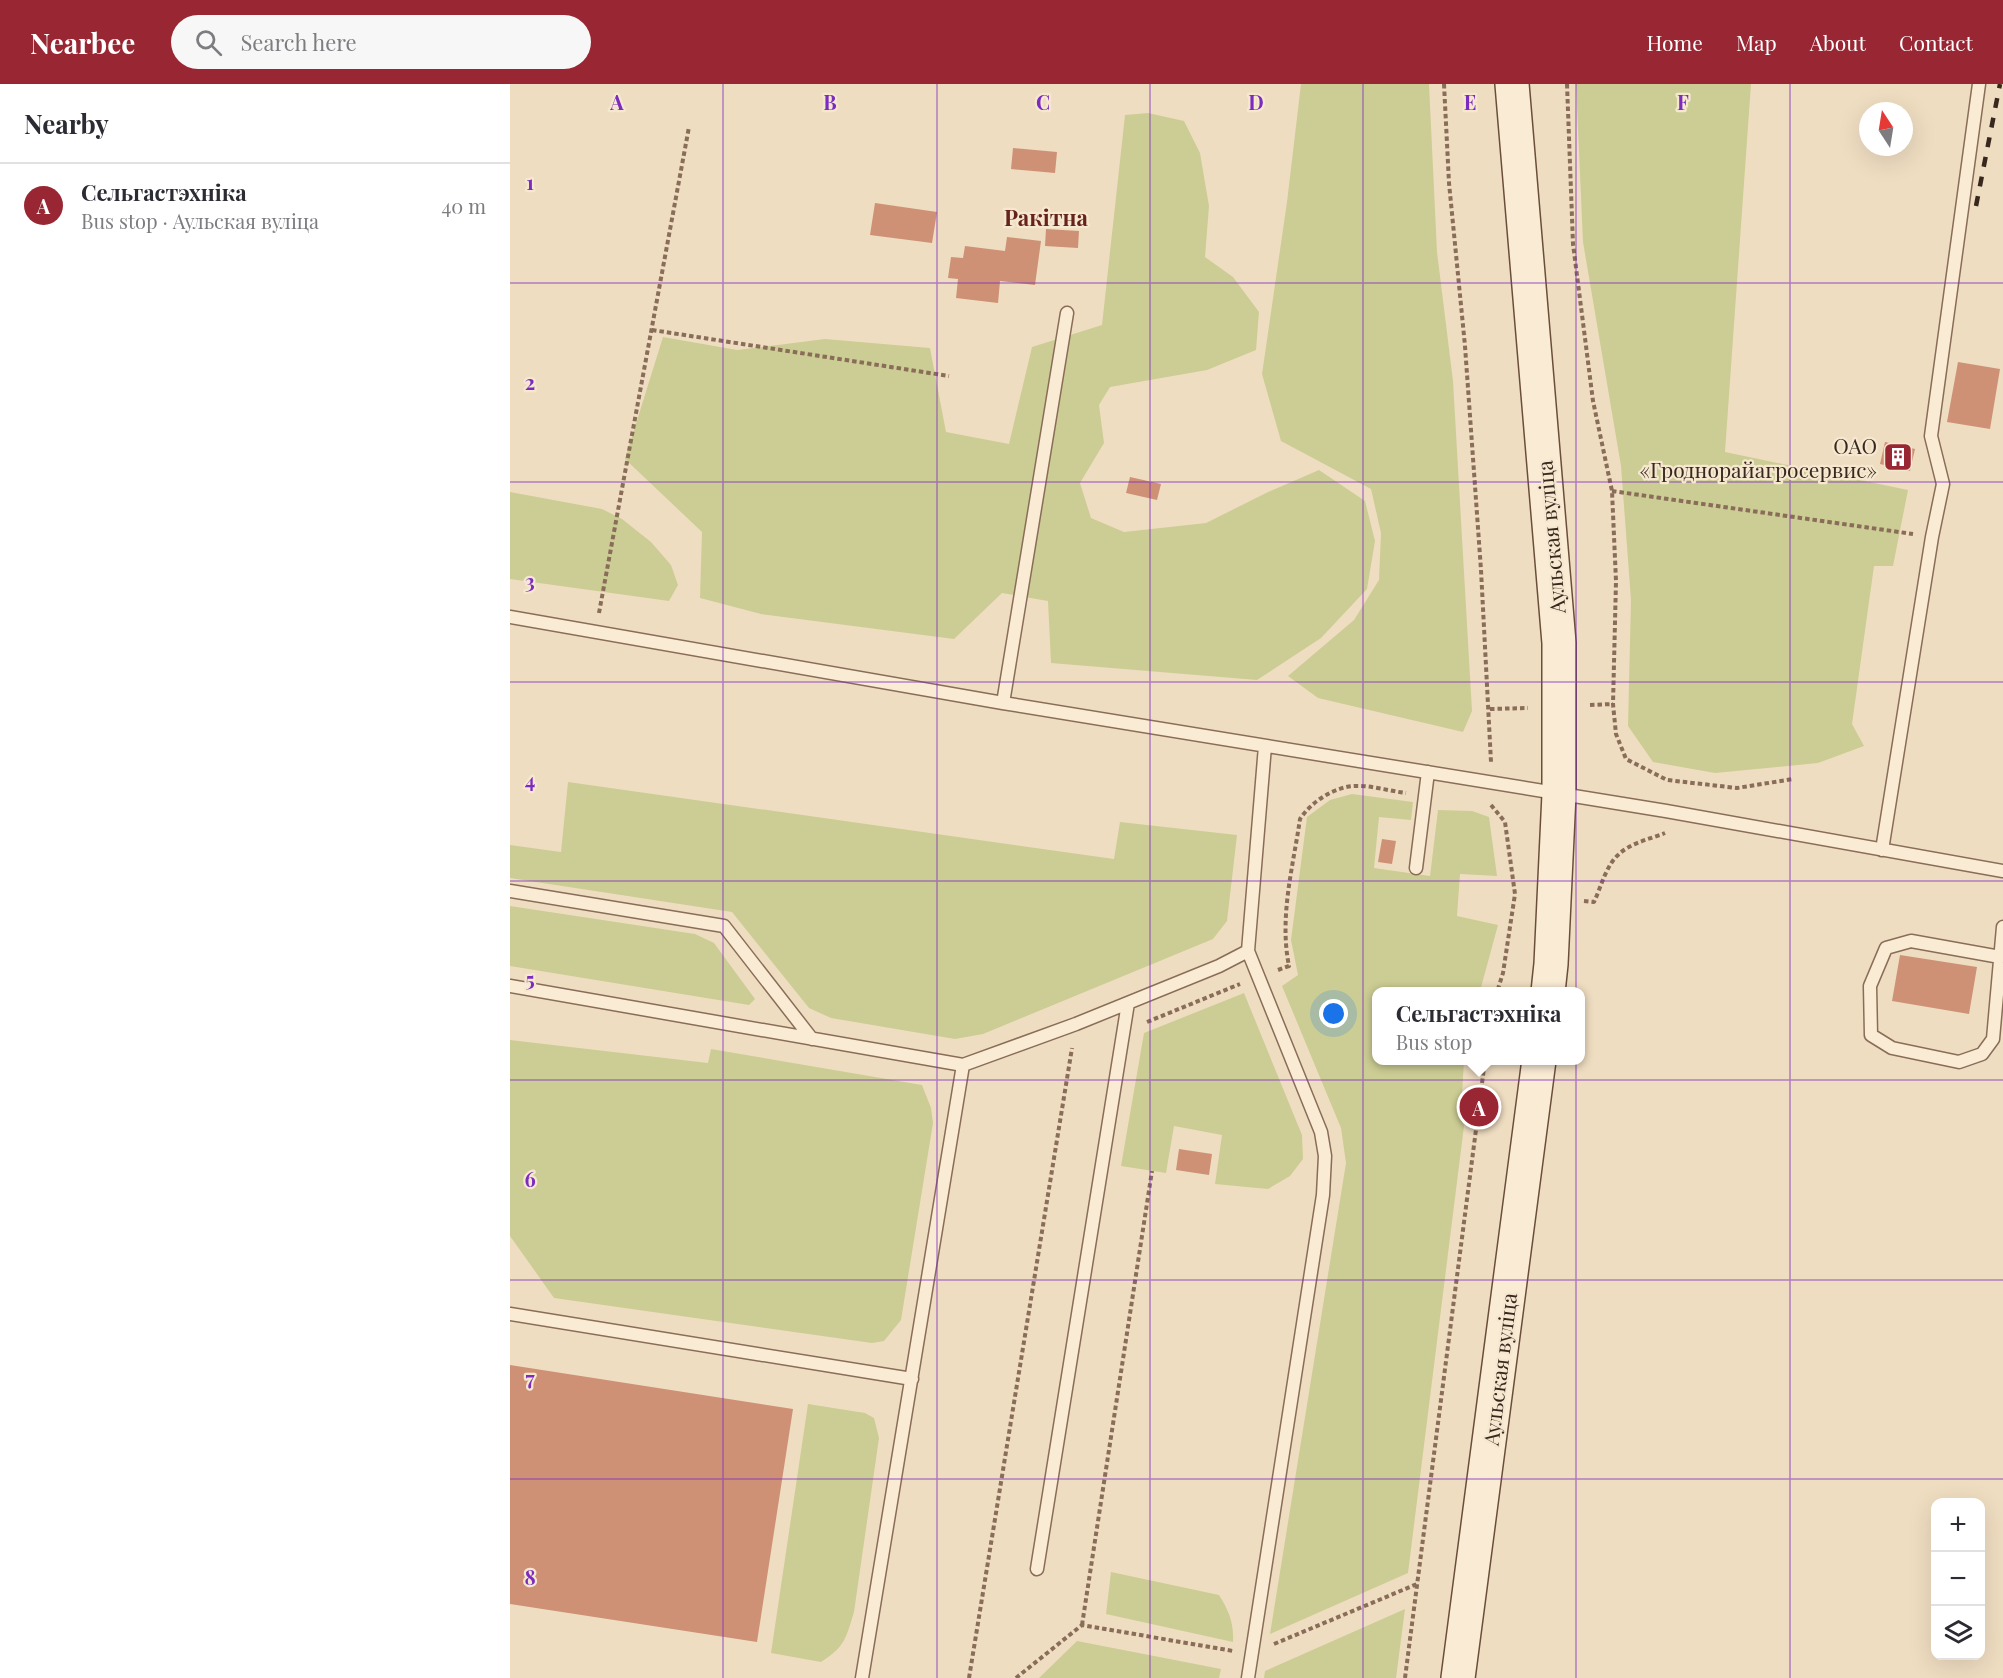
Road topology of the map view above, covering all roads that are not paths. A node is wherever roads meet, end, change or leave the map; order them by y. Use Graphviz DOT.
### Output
graph roads {
  1 [pos="1512,84"];
  2 [pos="1979,84"];
  3 [pos="1067,313"];
  4 [pos="510,617"];
  5 [pos="1003,703"];
  6 [pos="1265,746"];
  7 [pos="1428,772"];
  8 [pos="1559,794"];
  9 [pos="1882,850"];
  10 [pos="1416,868"];
  11 [pos="2003,871"];
  12 [pos="510,891"];
  13 [pos="2003,927"];
  14 [pos="1248,951"];
  15 [pos="2000,957"];
  16 [pos="510,986"];
  17 [pos="1549,987"];
  18 [pos="1128,1003"];
  19 [pos="812,1039"];
  20 [pos="963,1065"];
  21 [pos="1538,1065"];
  22 [pos="510,1314"];
  23 [pos="912,1379"];
  24 [pos="1036,1569"];
  25 [pos="862,1678"];
  26 [pos="1248,1678"];
  27 [pos="1458,1678"];
  1 -- 8 [label="street, Аульская вуліца"];
  2 -- 9 [label="lane"];
  3 -- 5 [label="lane"];
  4 -- 5 [label="lane"];
  5 -- 6 [label="lane"];
  6 -- 7 [label="lane"];
  6 -- 14 [label="lane"];
  7 -- 8 [label="lane"];
  7 -- 10 [label="lane"];
  8 -- 9 [label="lane"];
  8 -- 17 [label="street, Аульская вуліца"];
  9 -- 11 [label="lane"];
  12 -- 19 [label="lane"];
  13 -- 15 [label="lane"];
  14 -- 18 [label="lane"];
  14 -- 26 [label="lane"];
  15 -- 15 [label="lane"];
  16 -- 19 [label="lane"];
  18 -- 20 [label="lane"];
  18 -- 24 [label="lane"];
  19 -- 20 [label="lane"];
  20 -- 23 [label="lane"];
  21 -- 27 [label="street, Аульская вуліца"];
  22 -- 23 [label="lane"];
  23 -- 25 [label="lane"];
}
